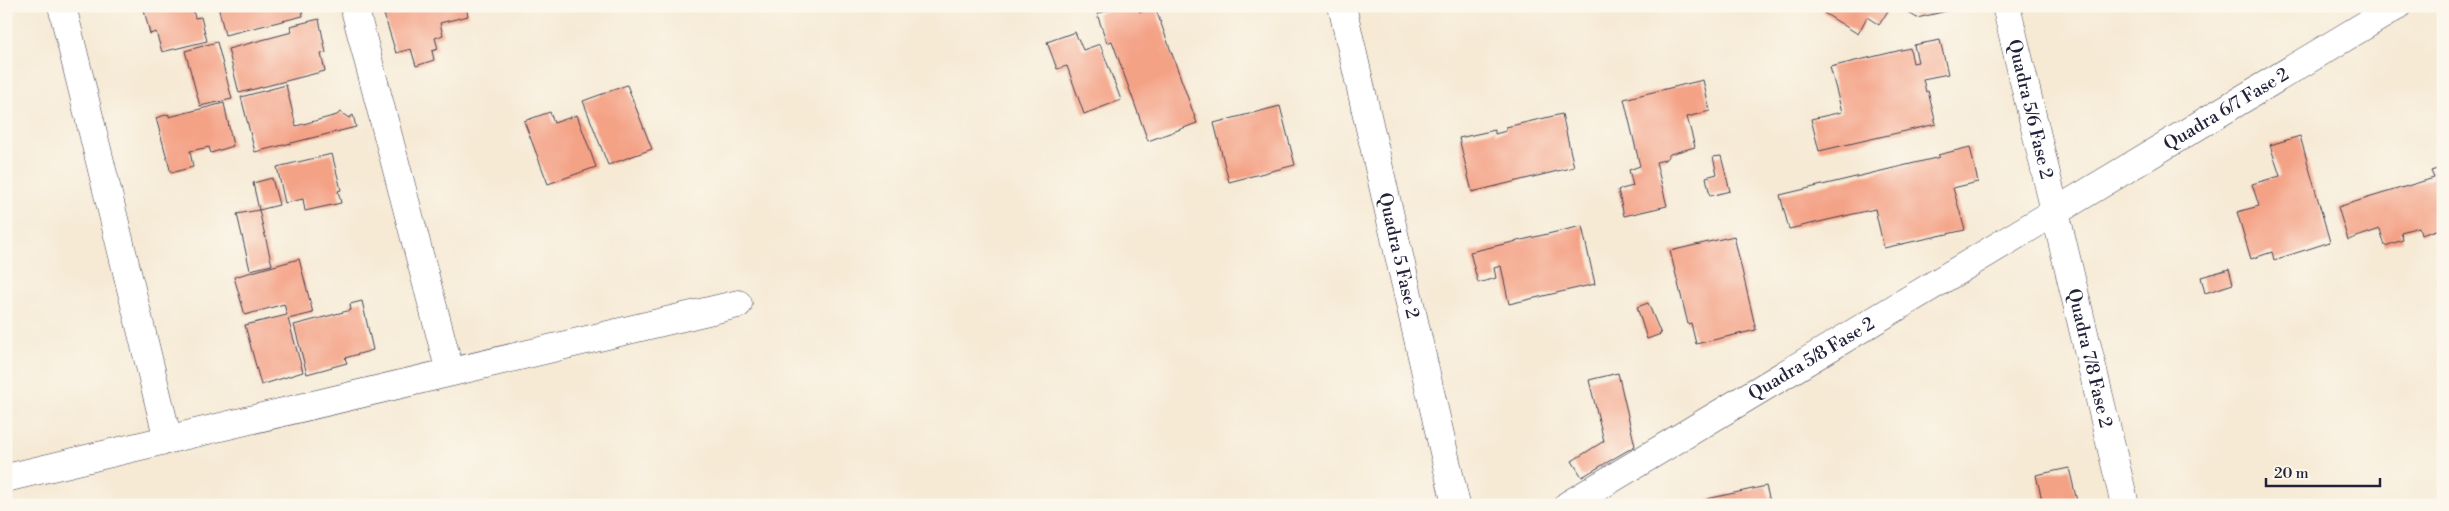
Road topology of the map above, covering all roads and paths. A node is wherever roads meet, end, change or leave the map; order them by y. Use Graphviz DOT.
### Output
graph roads {
  1 [pos="62,6"];
  2 [pos="354,6"];
  3 [pos="1342,6"];
  4 [pos="2006,6"];
  5 [pos="2397,6"];
  6 [pos="2056,213"];
  7 [pos="738,304"];
  8 [pos="450,372"];
  9 [pos="168,440"];
  10 [pos="6,478"];
  11 [pos="1456,505"];
  12 [pos="1568,505"];
  13 [pos="2125,505"];
  1 -- 9 [label="street"];
  2 -- 8 [label="street"];
  3 -- 11 [label="street, Quadra 5 Fase 2"];
  4 -- 6 [label="street, Quadra 5/6 Fase 2"];
  5 -- 6 [label="street, Quadra 6/7 Fase 2"];
  6 -- 12 [label="street, Quadra 5/8 Fase 2"];
  6 -- 13 [label="street, Quadra 7/8 Fase 2"];
  7 -- 8 [label="street"];
  8 -- 9 [label="street"];
  9 -- 10 [label="street"];
}
